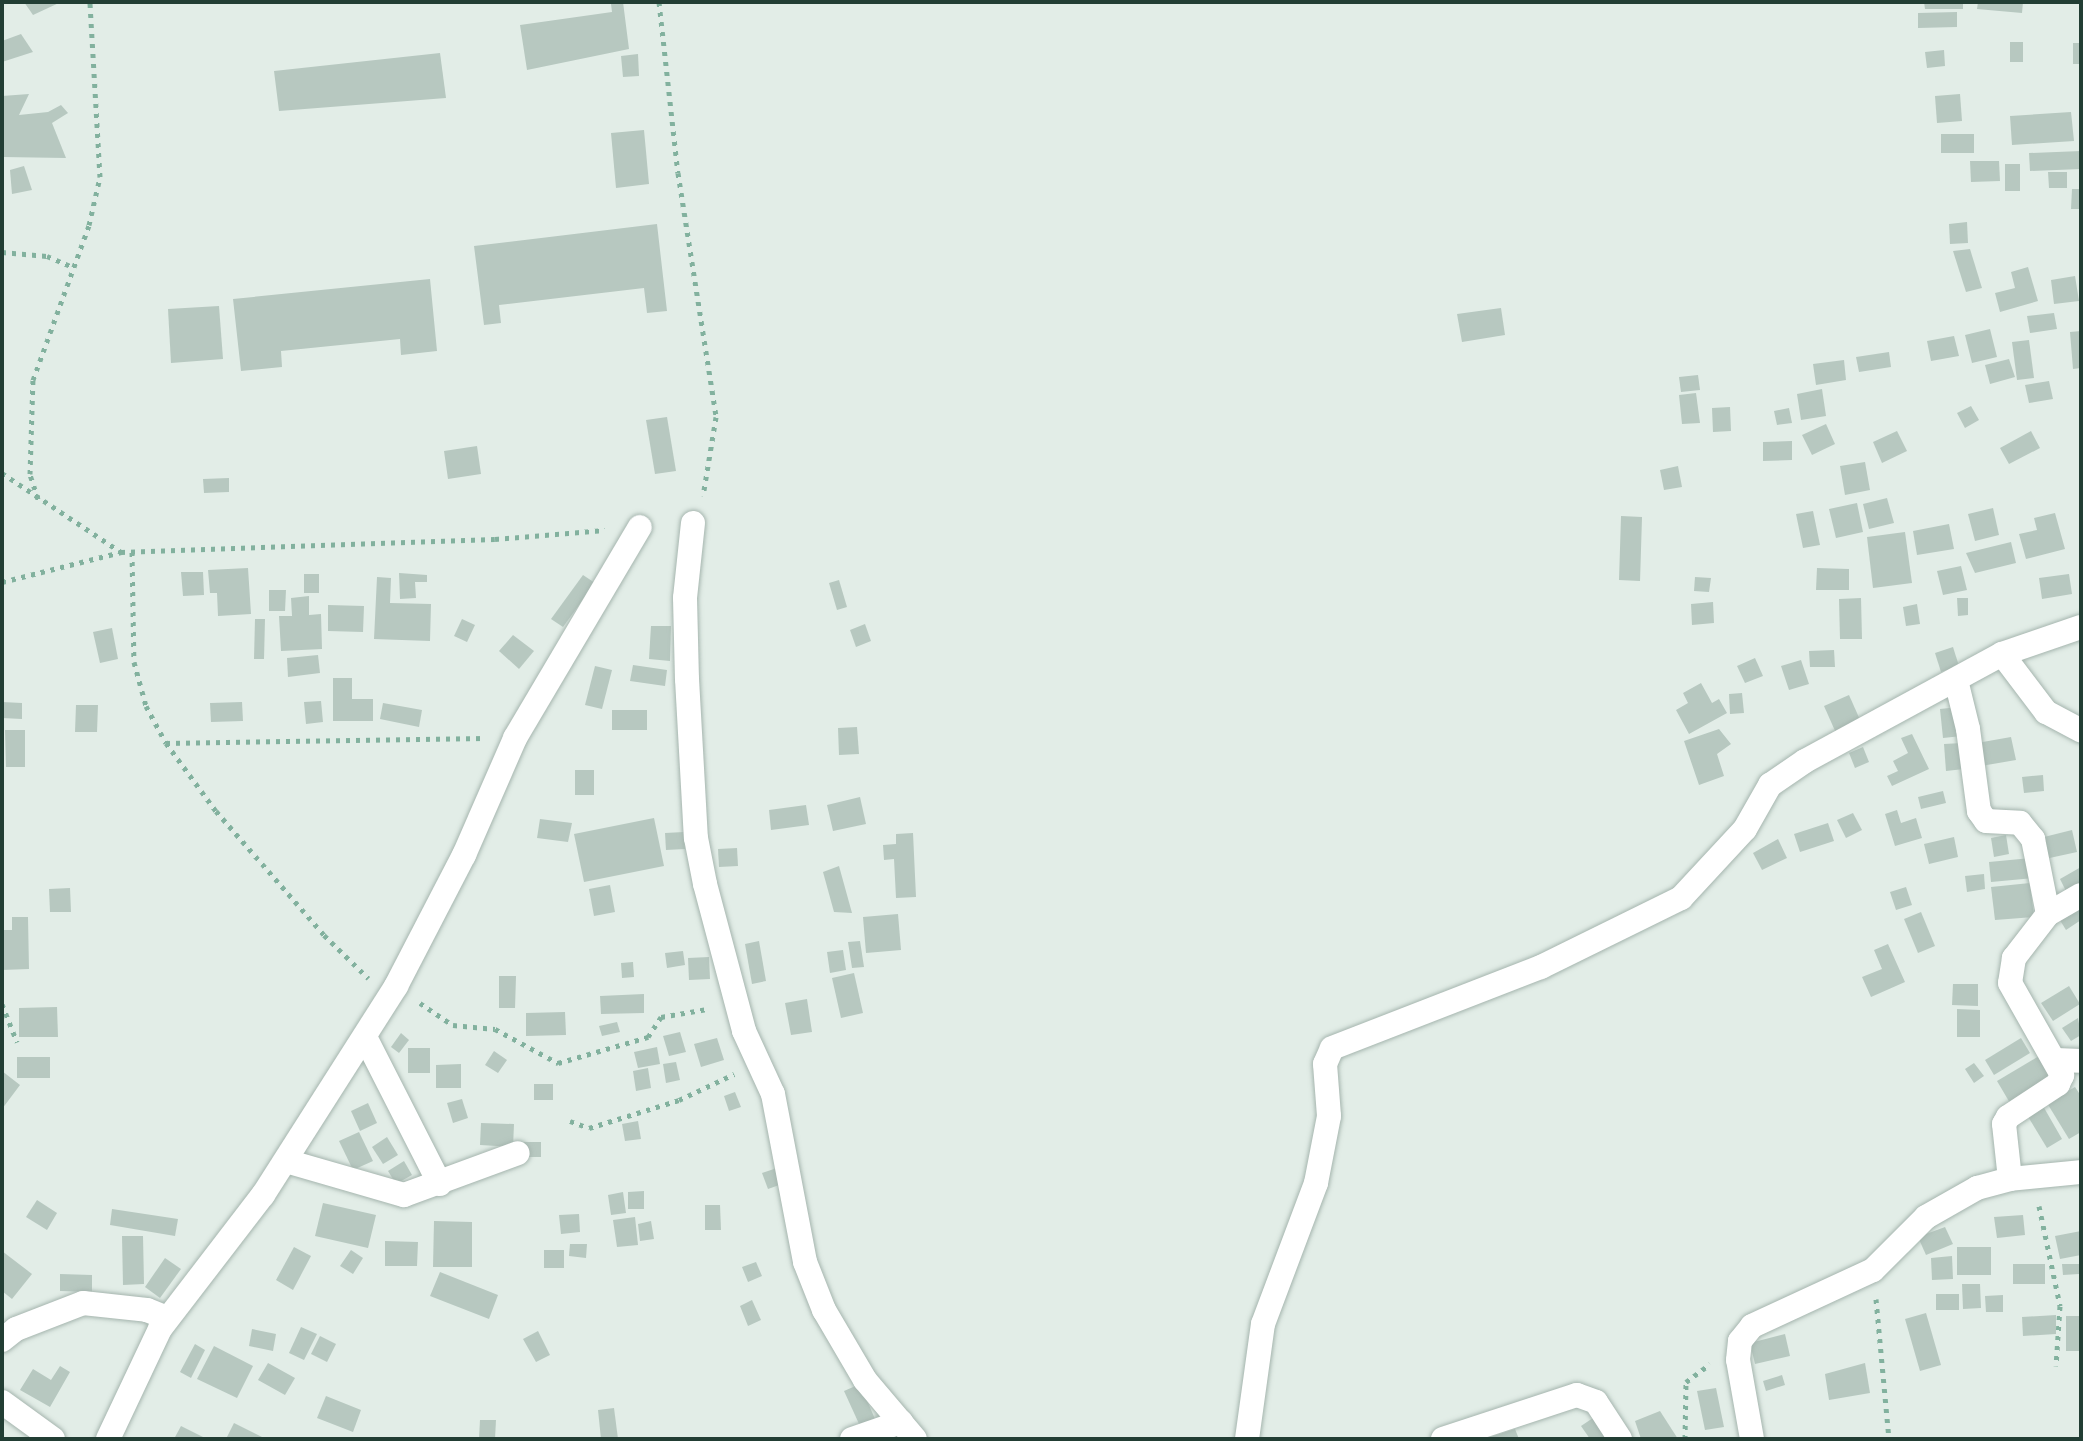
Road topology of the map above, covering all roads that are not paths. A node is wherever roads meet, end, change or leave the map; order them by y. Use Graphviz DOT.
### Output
graph roads {
  1 [pos="693,523"];
  2 [pos="640,527"];
  3 [pos="2081,627"];
  4 [pos="2002,654"];
  5 [pos="1956,680"];
  6 [pos="2081,731"];
  7 [pos="2081,895"];
  8 [pos="2048,914"];
  9 [pos="365,1037"];
  10 [pos="2056,1060"];
  11 [pos="2081,1061"];
  12 [pos="518,1153"];
  13 [pos="286,1161"];
  14 [pos="2081,1172"];
  15 [pos="2022,1178"];
  16 [pos="440,1184"];
  17 [pos="167,1318"];
  18 [pos="2,1340"];
  19 [pos="2,1402"];
  20 [pos="908,1430"];
  21 [pos="53,1439"];
  22 [pos="108,1439"];
  23 [pos="852,1439"];
  24 [pos="1247,1439"];
  25 [pos="1443,1439"];
  26 [pos="1620,1439"];
  27 [pos="1752,1439"];
  1 -- 20 [label="street"];
  2 -- 9 [label="street"];
  3 -- 4 [label="street"];
  4 -- 5 [label="street"];
  4 -- 6 [label="street"];
  5 -- 8 [label="street"];
  5 -- 24 [label="street"];
  7 -- 8 [label="street"];
  8 -- 10 [label="street"];
  9 -- 13 [label="street"];
  9 -- 16 [label="street"];
  10 -- 11 [label="street"];
  10 -- 15 [label="street"];
  12 -- 16 [label="street"];
  13 -- 16 [label="street"];
  13 -- 17 [label="street"];
  14 -- 15 [label="street"];
  15 -- 27 [label="street"];
  17 -- 18 [label="street"];
  17 -- 22 [label="street"];
  19 -- 21 [label="street"];
  20 -- 23 [label="street"];
  25 -- 26 [label="street"];
}
